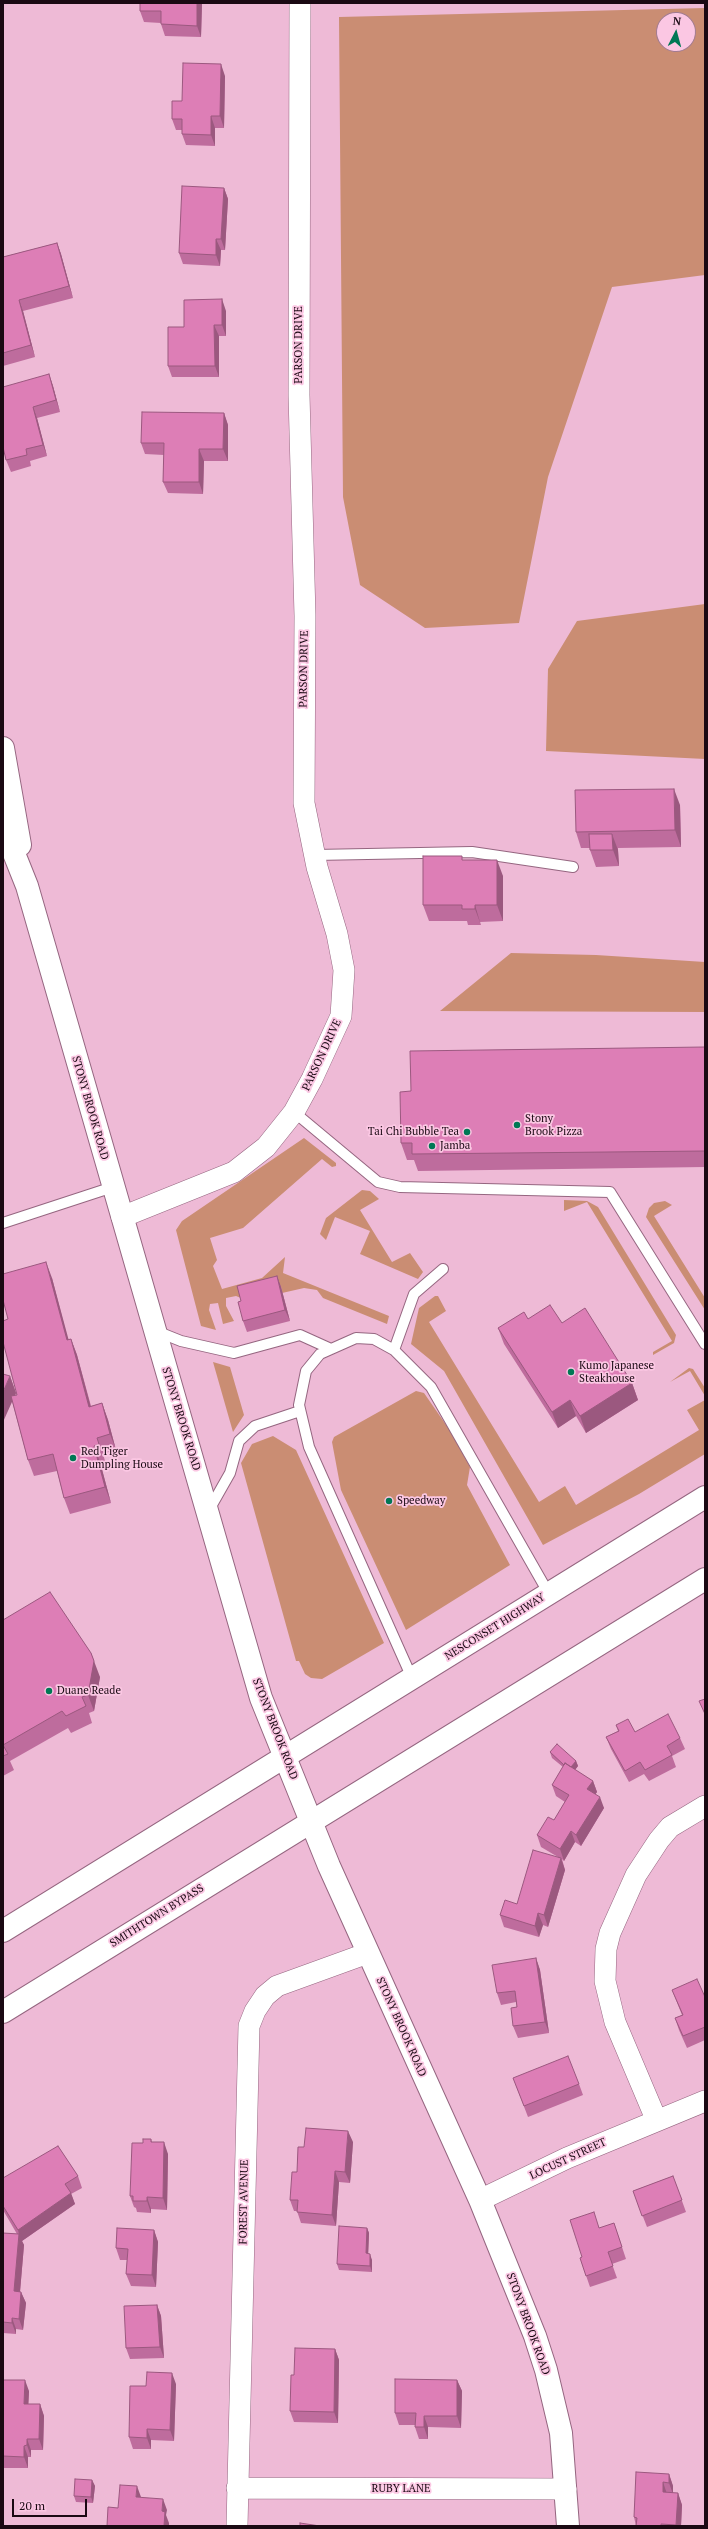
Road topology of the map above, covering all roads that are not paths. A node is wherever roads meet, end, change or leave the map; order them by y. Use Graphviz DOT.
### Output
graph roads {
  1 [pos="300,3"];
  2 [pos="3,748"];
  3 [pos="3,826"];
  4 [pos="315,855"];
  5 [pos="573,867"];
  6 [pos="27,886"];
  7 [pos="294,1112"];
  8 [pos="113,1188"];
  9 [pos="122,1216"];
  10 [pos="3,1223"];
  11 [pos="443,1269"];
  12 [pos="155,1331"];
  13 [pos="705,1344"];
  14 [pos="331,1349"];
  15 [pos="394,1350"];
  16 [pos="300,1411"];
  17 [pos="705,1497"];
  18 [pos="208,1512"];
  19 [pos="705,1579"];
  20 [pos="549,1594"];
  21 [pos="412,1678"];
  22 [pos="284,1757"];
  23 [pos="705,1806"];
  24 [pos="311,1822"];
  25 [pos="3,1931"];
  26 [pos="368,1953"];
  27 [pos="3,2012"];
  28 [pos="705,2100"];
  29 [pos="656,2119"];
  30 [pos="480,2200"];
  31 [pos="237,2488"];
  32 [pos="566,2490"];
  33 [pos="237,2526"];
  34 [pos="568,2526"];
  1 -- 4 [label="street, PARSON DRIVE"];
  2 -- 6 [label="main road, STONY BROOK ROAD"];
  3 -- 6 [label="main road, STONY BROOK ROAD"];
  4 -- 5 [label="lane"];
  4 -- 7 [label="street, PARSON DRIVE"];
  6 -- 8 [label="main road, STONY BROOK ROAD"];
  7 -- 9 [label="street, PARSON DRIVE"];
  7 -- 13 [label="lane"];
  8 -- 9 [label="main road, STONY BROOK ROAD"];
  8 -- 10 [label="lane"];
  9 -- 12 [label="main road, STONY BROOK ROAD"];
  11 -- 15 [label="lane"];
  12 -- 14 [label="lane"];
  12 -- 18 [label="main road, STONY BROOK ROAD"];
  14 -- 15 [label="lane"];
  14 -- 16 [label="lane"];
  15 -- 20 [label="lane"];
  16 -- 18 [label="lane"];
  16 -- 21 [label="lane"];
  17 -- 20 [label="main road, NESCONSET HIGHWAY"];
  18 -- 22 [label="main road, STONY BROOK ROAD"];
  19 -- 24 [label="main road"];
  20 -- 21 [label="main road, NESCONSET HIGHWAY"];
  21 -- 22 [label="main road, NESCONSET HIGHWAY"];
  22 -- 24 [label="main road, STONY BROOK ROAD"];
  22 -- 25 [label="main road"];
  23 -- 29 [label="street"];
  24 -- 26 [label="main road, STONY BROOK ROAD"];
  24 -- 27 [label="main road, SMITHTOWN BYPASS"];
  26 -- 30 [label="main road, STONY BROOK ROAD"];
  26 -- 31 [label="street, FOREST AVENUE"];
  28 -- 29 [label="street, LOCUST STREET"];
  29 -- 30 [label="street, LOCUST STREET"];
  30 -- 32 [label="main road, STONY BROOK ROAD"];
  31 -- 32 [label="street, RUBY LANE"];
  31 -- 33 [label="street, FOREST AVENUE"];
  32 -- 34 [label="main road, STONY BROOK ROAD"];
}
